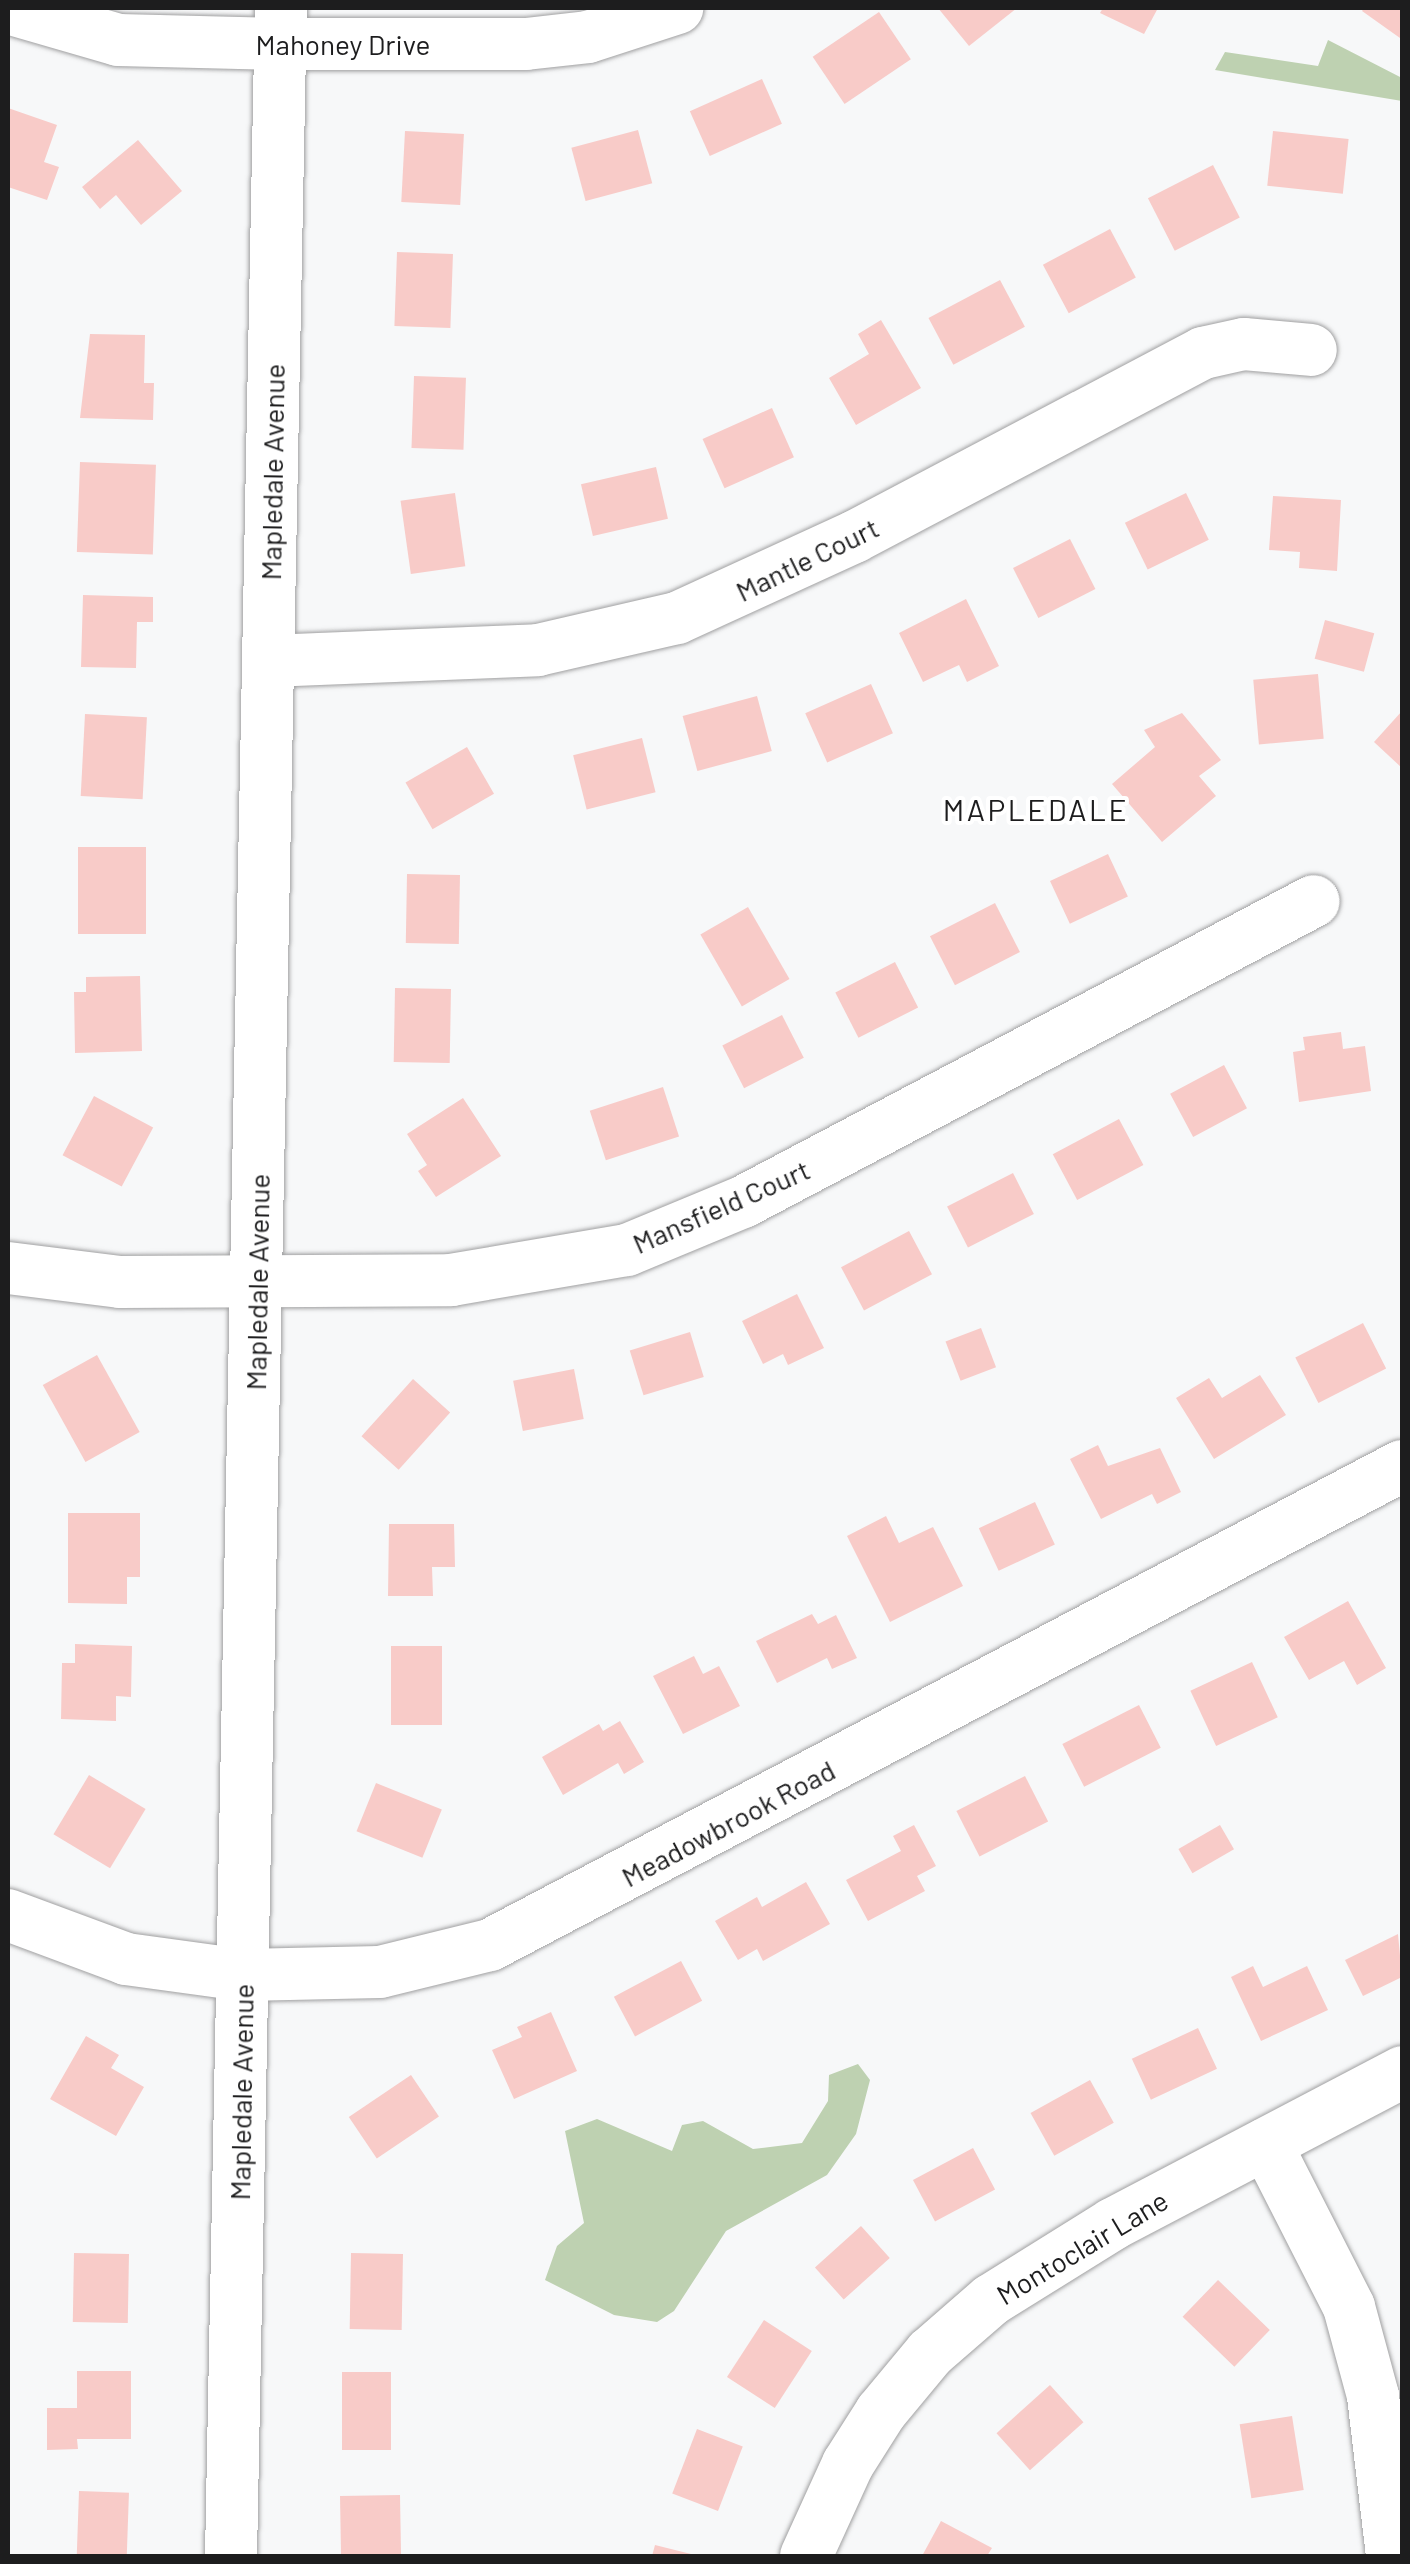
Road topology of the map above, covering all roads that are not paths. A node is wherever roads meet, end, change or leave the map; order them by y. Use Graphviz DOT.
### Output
graph roads {
  1 [pos="8,8"];
  2 [pos="677,8"];
  3 [pos="281,26"];
  4 [pos="1311,350"];
  5 [pos="269,660"];
  6 [pos="1314,901"];
  7 [pos="8,1268"];
  8 [pos="256,1281"];
  9 [pos="1402,1466"];
  10 [pos="8,1915"];
  11 [pos="244,1975"];
  12 [pos="1402,2072"];
  13 [pos="1266,2144"];
  14 [pos="231,2556"];
  15 [pos="806,2556"];
  16 [pos="1392,2556"];
  1 -- 3 [label="street, Mahoney Drive"];
  2 -- 3 [label="street, Mahoney Drive"];
  3 -- 5 [label="street, Mapledale Avenue"];
  4 -- 5 [label="street, Mantle Court"];
  5 -- 8 [label="street, Mapledale Avenue"];
  6 -- 8 [label="street, Mansfield Court"];
  7 -- 8 [label="street, Mansfield Court"];
  8 -- 11 [label="street, Mapledale Avenue"];
  9 -- 11 [label="street, Meadowbrook Road"];
  10 -- 11 [label="street, Meadowbrook Road"];
  11 -- 14 [label="street, Mapledale Avenue"];
  12 -- 13 [label="street, Montoclair Lane"];
  13 -- 15 [label="street, Montoclair Lane"];
  13 -- 16 [label="street"];
}
